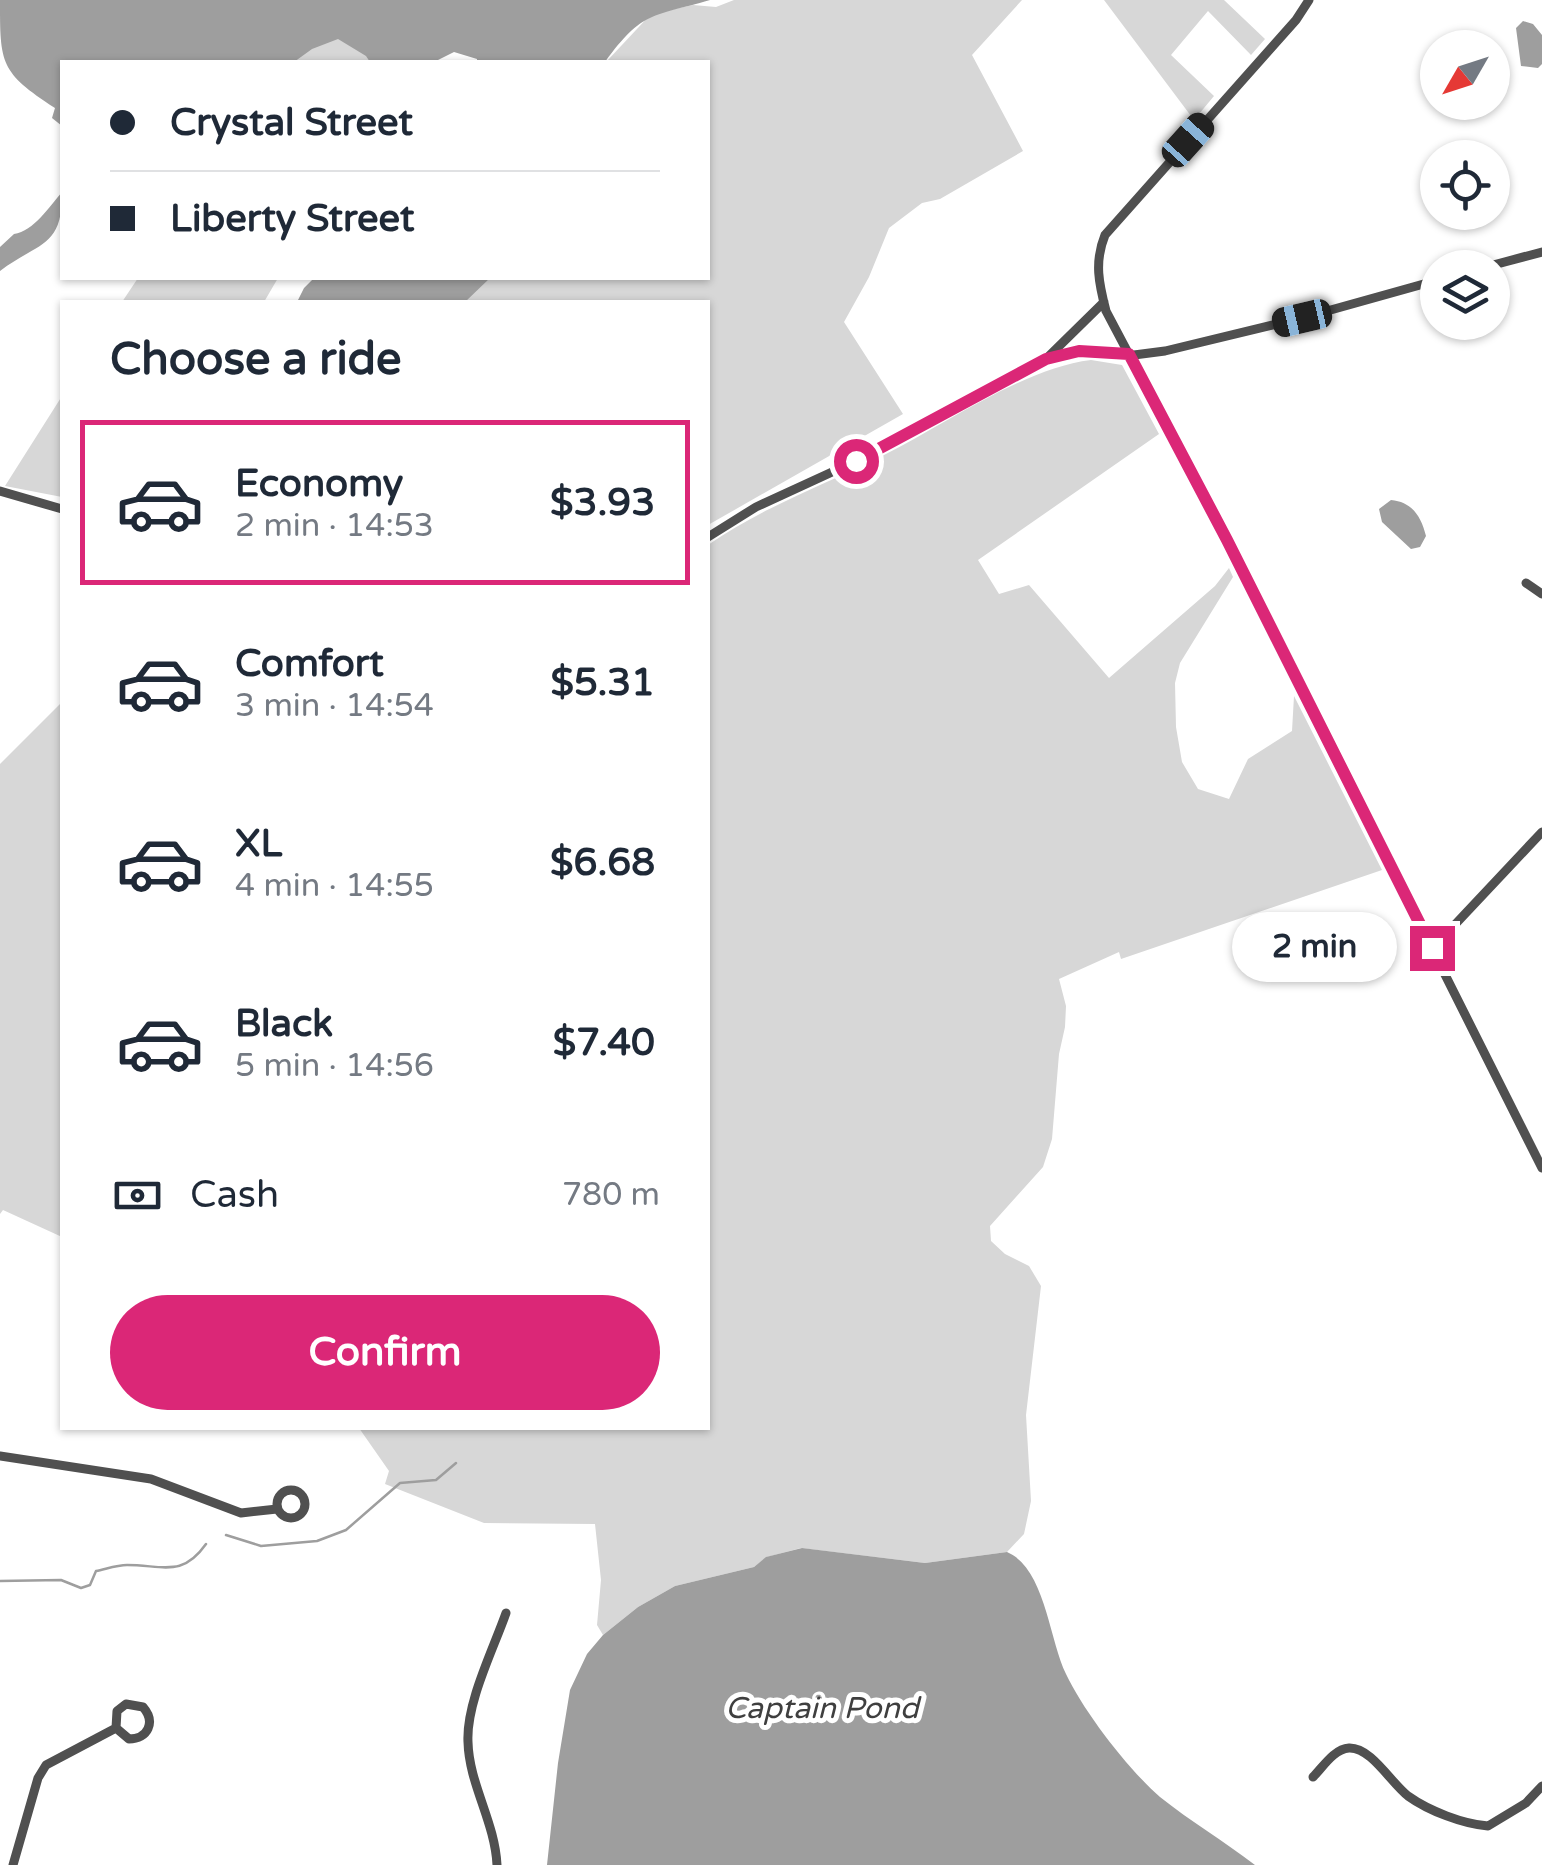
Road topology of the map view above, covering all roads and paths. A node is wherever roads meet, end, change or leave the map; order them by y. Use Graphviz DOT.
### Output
graph roads {
  1 [pos="1309,0"];
  2 [pos="1542,252"];
  3 [pos="1510,261"];
  4 [pos="1420,285"];
  5 [pos="1104,302"];
  6 [pos="1129,354"];
  7 [pos="1046,359"];
  8 [pos="0,491"];
  9 [pos="60,508"];
  10 [pos="710,536"];
  11 [pos="1526,583"];
  12 [pos="1542,594"];
  13 [pos="1542,832"];
  14 [pos="1432,948"];
  15 [pos="1542,1168"];
  16 [pos="0,1456"];
  17 [pos="277,1510"];
  18 [pos="506,1613"];
  19 [pos="116,1728"];
  20 [pos="1314,1777"];
  21 [pos="1542,1786"];
  22 [pos="0,1864"];
  23 [pos="13,1865"];
  24 [pos="497,1865"];
  1 -- 5 [label="street"];
  2 -- 3 [label="street"];
  4 -- 6 [label="street"];
  5 -- 6 [label="street"];
  5 -- 7 [label="street"];
  6 -- 7 [label="street"];
  6 -- 14 [label="street"];
  7 -- 10 [label="street"];
  8 -- 9 [label="street"];
  11 -- 12 [label="street"];
  13 -- 14 [label="street"];
  14 -- 15 [label="street"];
  16 -- 17 [label="street"];
  18 -- 24 [label="street"];
  19 -- 19 [label="street"];
  19 -- 23 [label="street"];
  20 -- 21 [label="street"];
  22 -- 23 [label="street"];
}
